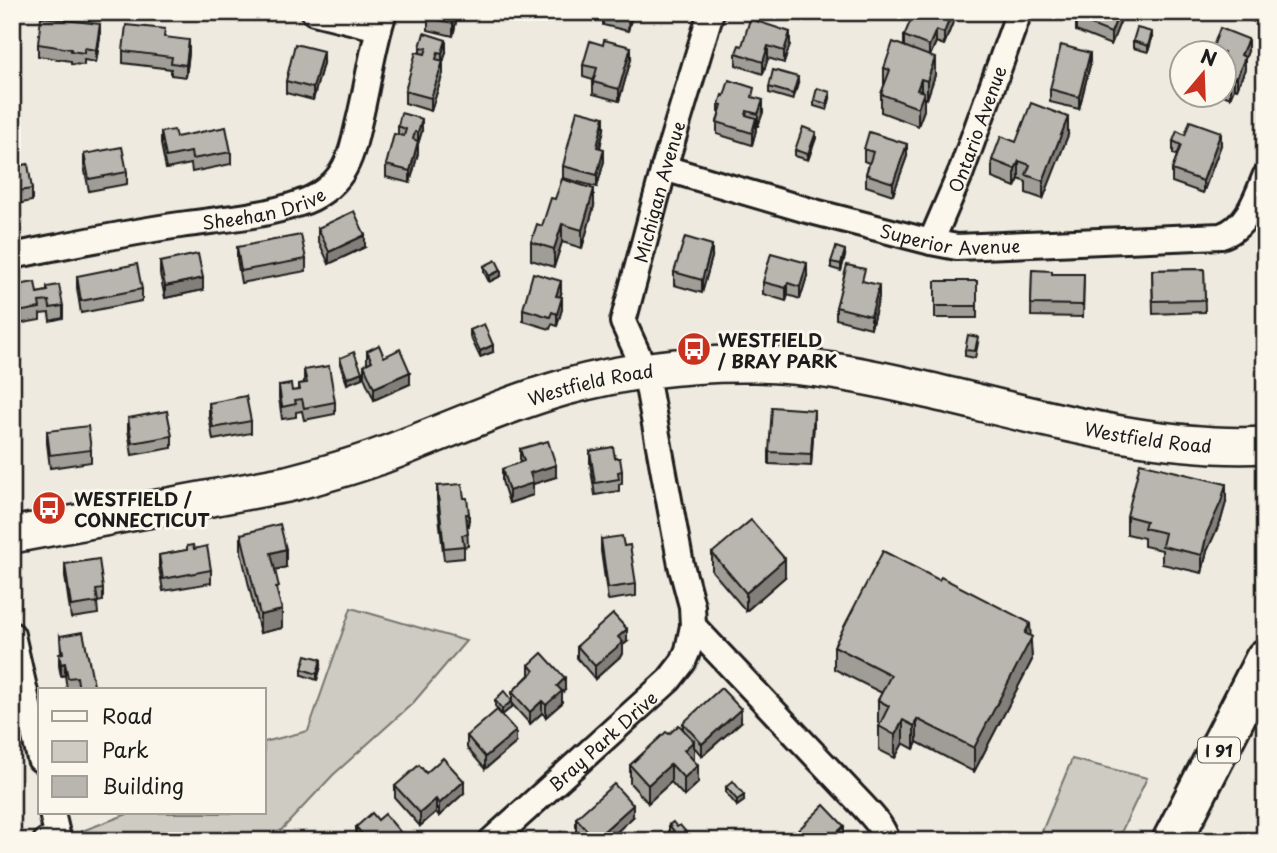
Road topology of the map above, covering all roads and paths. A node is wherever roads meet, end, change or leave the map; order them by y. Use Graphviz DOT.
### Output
graph roads {
  1 [pos="314,12"];
  2 [pos="711,12"];
  3 [pos="1018,12"];
  4 [pos="381,20"];
  5 [pos="664,168"];
  6 [pos="1265,177"];
  7 [pos="931,242"];
  8 [pos="12,256"];
  9 [pos="645,370"];
  10 [pos="1265,445"];
  11 [pos="12,535"];
  12 [pos="693,626"];
  13 [pos="12,635"];
  14 [pos="1265,659"];
  15 [pos="38,750"];
  16 [pos="52,814"];
  17 [pos="52,839"];
  18 [pos="491,841"];
  19 [pos="887,841"];
  20 [pos="1172,841"];
  1 -- 4 [label="street"];
  2 -- 5 [label="street, Michigan Avenue"];
  3 -- 7 [label="street, Ontario Avenue"];
  4 -- 8 [label="street, Sheehan Drive"];
  5 -- 7 [label="street, Superior Avenue"];
  5 -- 9 [label="street, Michigan Avenue"];
  6 -- 7 [label="street, Superior Avenue"];
  9 -- 10 [label="main road, Westfield Road"];
  9 -- 11 [label="main road, Westfield Road"];
  9 -- 12 [label="street, Bray Park Drive"];
  12 -- 18 [label="street, Bray Park Drive"];
  12 -- 19 [label="street"];
  13 -- 15 [label="street"];
  14 -- 20 [label="highway, I 91"];
  16 -- 17 [label="street"];
}
